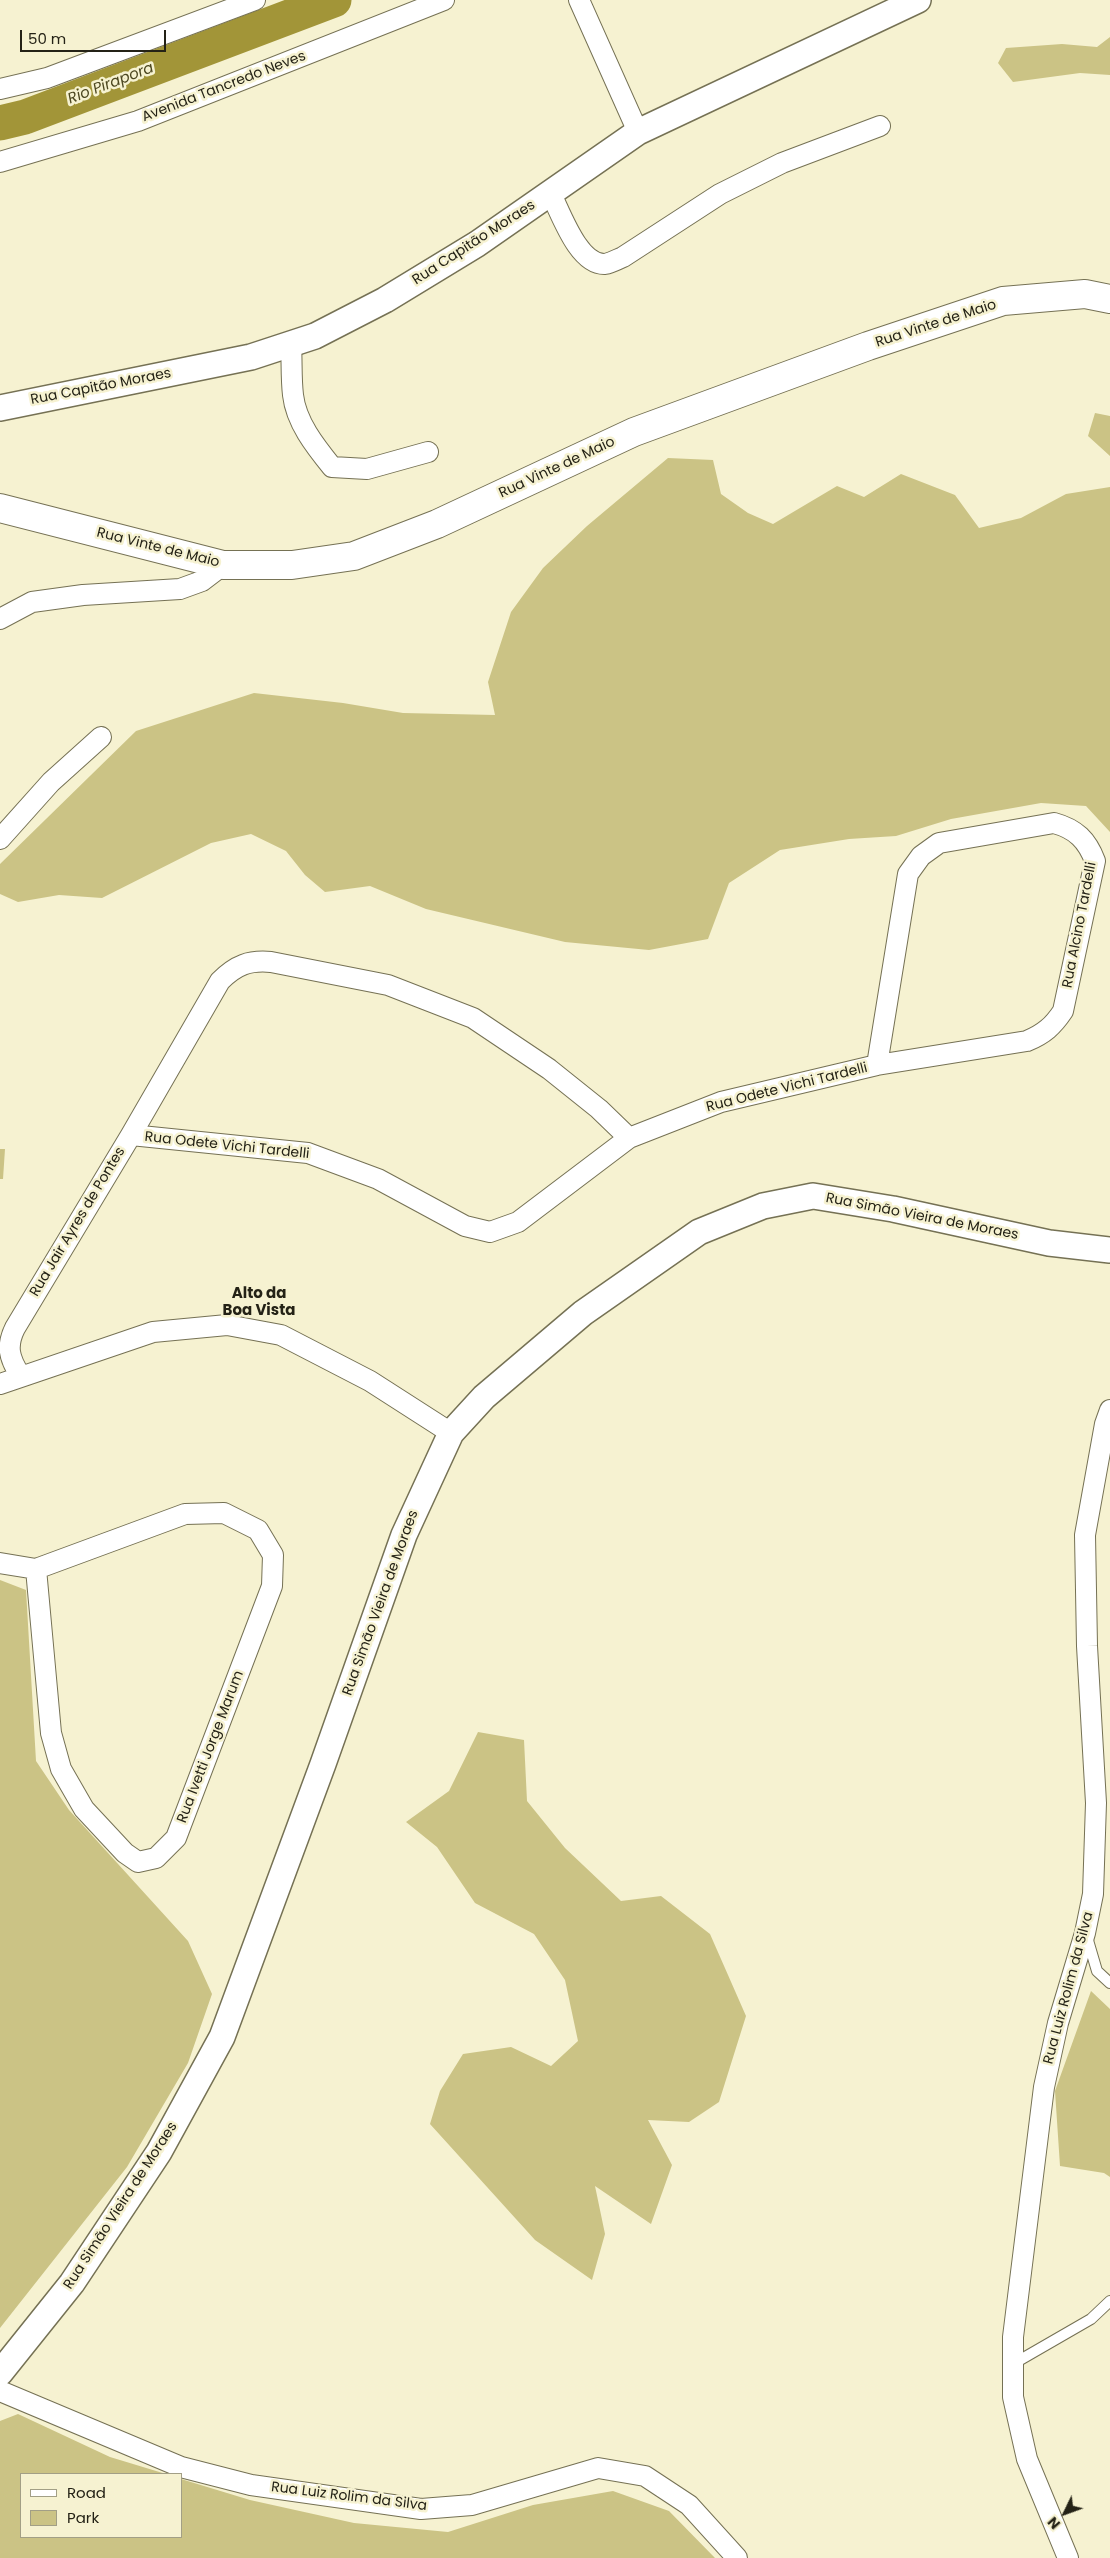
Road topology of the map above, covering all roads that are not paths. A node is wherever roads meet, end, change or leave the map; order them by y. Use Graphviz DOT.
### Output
graph roads {
  1 [pos="255,0"];
  2 [pos="444,0"];
  3 [pos="580,0"];
  4 [pos="918,0"];
  5 [pos="0,89"];
  6 [pos="880,126"];
  7 [pos="638,132"];
  8 [pos="0,162"];
  9 [pos="550,192"];
  10 [pos="1110,298"];
  11 [pos="291,344"];
  12 [pos="0,408"];
  13 [pos="428,452"];
  14 [pos="0,508"];
  15 [pos="223,565"];
  16 [pos="0,619"];
  17 [pos="101,737"];
  18 [pos="0,839"];
  19 [pos="1042,1035"];
  20 [pos="877,1065"];
  21 [pos="131,1135"];
  22 [pos="628,1138"];
  23 [pos="1110,1250"];
  24 [pos="20,1376"];
  25 [pos="0,1384"];
  26 [pos="1110,1410"];
  27 [pos="451,1433"];
  28 [pos="0,1563"];
  29 [pos="36,1569"];
  30 [pos="1085,1933"];
  31 [pos="1110,1983"];
  32 [pos="1110,2301"];
  33 [pos="1013,2364"];
  34 [pos="0,2373"];
  35 [pos="0,2391"];
  36 [pos="736,2558"];
  37 [pos="1068,2558"];
  1 -- 5 [label="street"];
  2 -- 8 [label="street, Avenida Tancredo Neves"];
  3 -- 7 [label="street"];
  4 -- 7 [label="street, Rua Capitão Moraes"];
  6 -- 9 [label="street"];
  7 -- 9 [label="street, Rua Capitão Moraes"];
  9 -- 11 [label="street, Rua Capitão Moraes"];
  10 -- 15 [label="main road, Rua Vinte de Maio"];
  11 -- 12 [label="street, Rua Capitão Moraes"];
  11 -- 13 [label="street"];
  14 -- 15 [label="main road, Rua Vinte de Maio"];
  15 -- 16 [label="street"];
  17 -- 18 [label="street"];
  19 -- 20 [label="street, Rua Odete Vichi Tardelli"];
  19 -- 20 [label="street, Rua Alcino Tardelli"];
  20 -- 22 [label="street, Rua Odete Vichi Tardelli"];
  21 -- 22 [label="street, Rua Odete Vichi Tardelli"];
  21 -- 22 [label="street, Rua Jair Ayres de Pontes"];
  21 -- 24 [label="street, Rua Jair Ayres de Pontes"];
  23 -- 27 [label="street, Rua Simão Vieira de Moraes"];
  24 -- 25 [label="street"];
  24 -- 27 [label="street"];
  26 -- 30 [label="street, Rua Luiz Rolim da Silva"];
  27 -- 34 [label="street, Rua Simão Vieira de Moraes"];
  28 -- 29 [label="street, Rua Ivetti Jorge Marum"];
  29 -- 29 [label="street, Rua Ivetti Jorge Marum"];
  30 -- 31 [label="lane"];
  30 -- 33 [label="street, Rua Luiz Rolim da Silva"];
  32 -- 33 [label="lane"];
  33 -- 37 [label="street, Rua Luiz Rolim da Silva"];
  35 -- 36 [label="street, Rua Luiz Rolim da Silva"];
}
